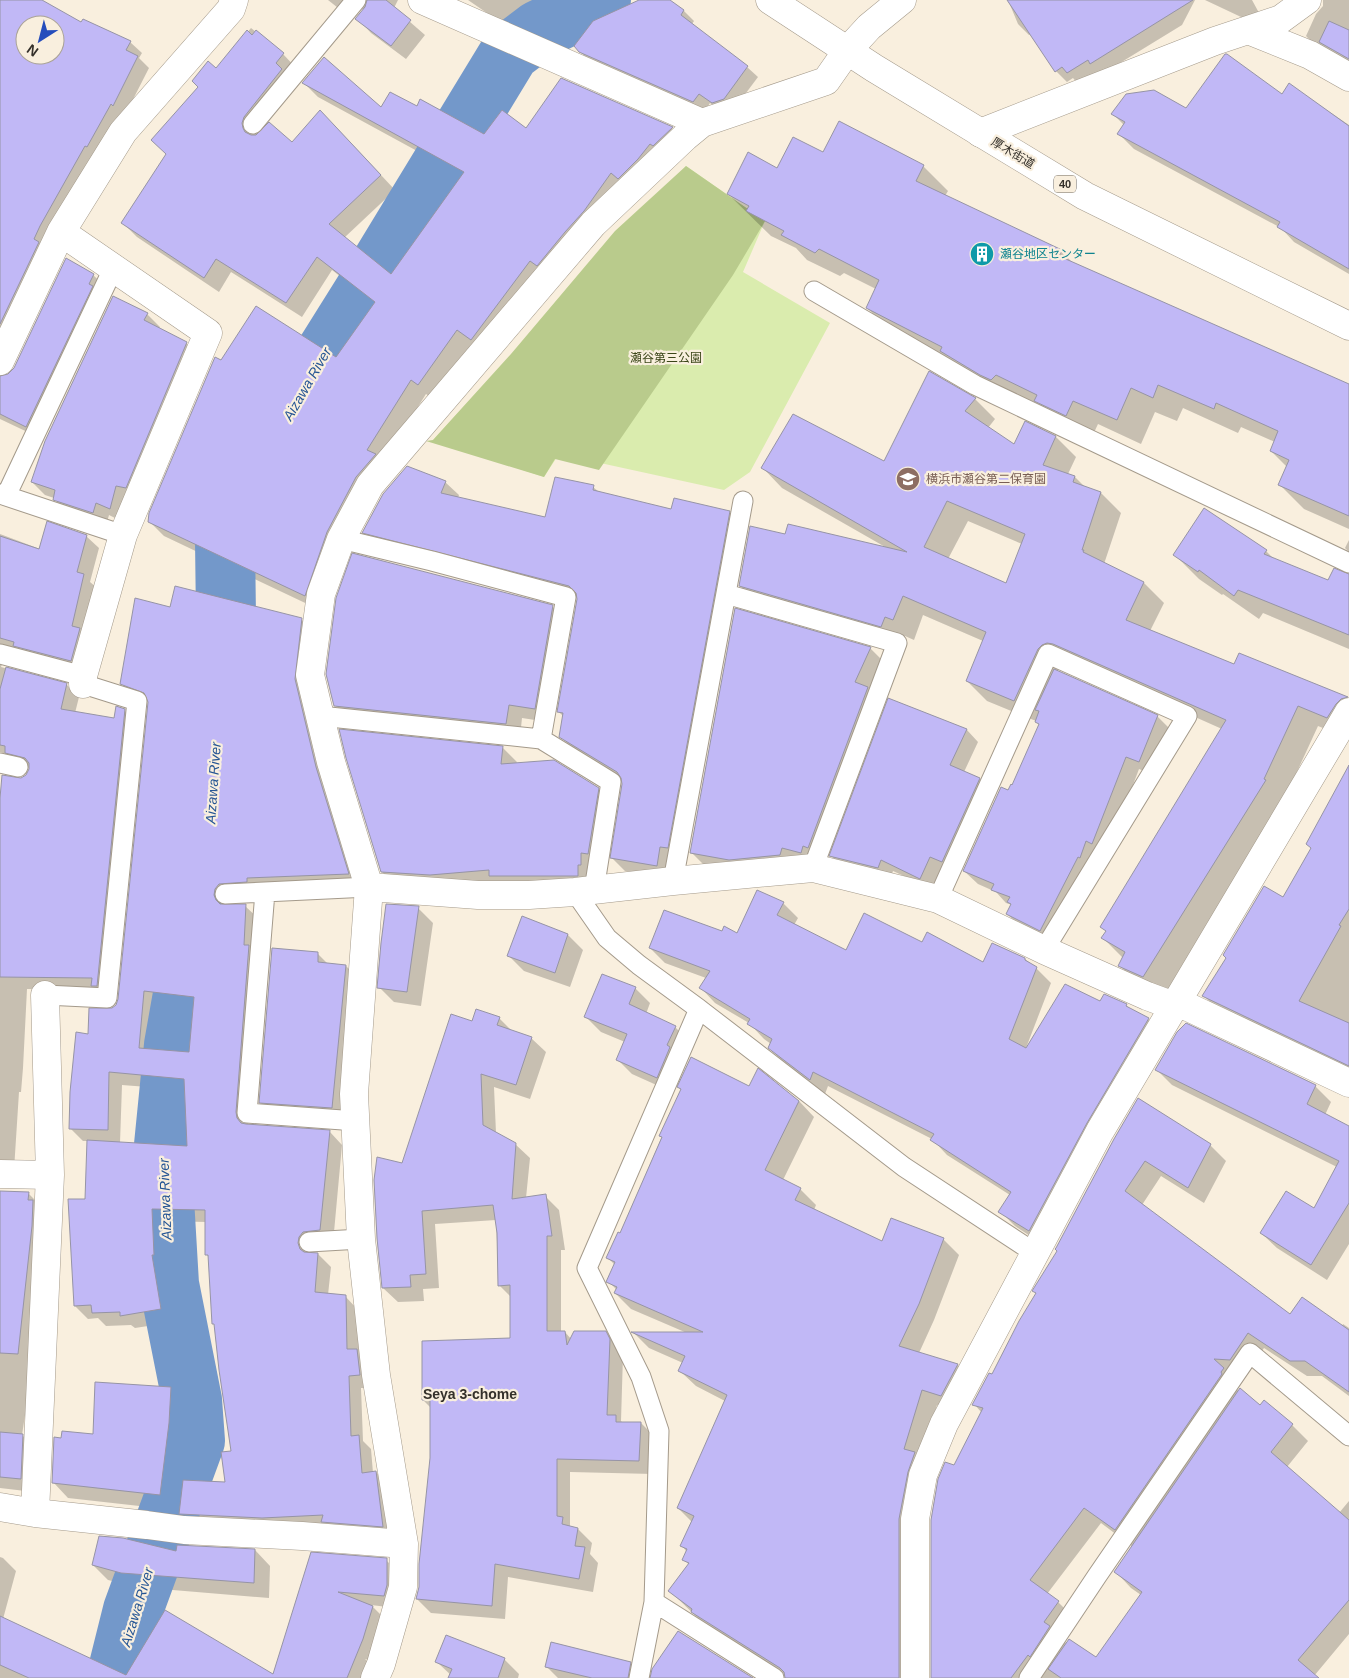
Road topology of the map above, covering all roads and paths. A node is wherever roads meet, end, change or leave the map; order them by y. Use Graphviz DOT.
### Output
graph roads {
  1 [pos="234,0"];
  2 [pos="356,0"];
  3 [pos="422,0"];
  4 [pos="770,0"];
  5 [pos="902,0"];
  6 [pos="1307,0"];
  7 [pos="1248,30"];
  8 [pos="847,51"];
  9 [pos="1349,76"];
  10 [pos="702,123"];
  11 [pos="253,124"];
  12 [pos="980,133"];
  13 [pos="61,232"];
  14 [pos="113,269"];
  15 [pos="814,291"];
  16 [pos="1349,326"];
  17 [pos="0,361"];
  18 [pos="3,495"];
  19 [pos="743,501"];
  20 [pos="123,535"];
  21 [pos="341,539"];
  22 [pos="1349,563"];
  23 [pos="726,594"];
  24 [pos="0,654"];
  25 [pos="83,680"];
  26 [pos="1349,712"];
  27 [pos="320,716"];
  28 [pos="541,739"];
  29 [pos="0,763"];
  30 [pos="18,767"];
  31 [pos="813,868"];
  32 [pos="673,881"];
  33 [pos="369,887"];
  34 [pos="584,891"];
  35 [pos="265,892"];
  36 [pos="225,894"];
  37 [pos="938,900"];
  38 [pos="1044,950"];
  39 [pos="45,995"];
  40 [pos="1174,1006"];
  41 [pos="699,1009"];
  42 [pos="1349,1082"];
  43 [pos="356,1121"];
  44 [pos="0,1174"];
  45 [pos="50,1175"];
  46 [pos="361,1239"];
  47 [pos="310,1242"];
  48 [pos="1035,1253"];
  49 [pos="1349,1436"];
  50 [pos="0,1507"];
  51 [pos="35,1513"];
  52 [pos="404,1544"];
  53 [pos="654,1602"];
  54 [pos="375,1678"];
  55 [pos="639,1678"];
  56 [pos="774,1678"];
  57 [pos="915,1678"];
  58 [pos="1029,1678"];
  1 -- 13 [label="street"];
  2 -- 11 [label="lane"];
  3 -- 10 [label="street"];
  4 -- 8 [label="street, 厚木街道 / 40"];
  5 -- 8 [label="street"];
  6 -- 7 [label="street"];
  7 -- 9 [label="street"];
  7 -- 12 [label="street"];
  8 -- 10 [label="street"];
  8 -- 12 [label="street, 厚木街道 / 40"];
  10 -- 21 [label="street"];
  12 -- 16 [label="street, 厚木街道 / 40"];
  13 -- 14 [label="street"];
  13 -- 17 [label="street"];
  14 -- 18 [label="lane"];
  14 -- 20 [label="street"];
  15 -- 22 [label="lane"];
  18 -- 20 [label="lane"];
  19 -- 23 [label="lane"];
  20 -- 25 [label="street"];
  21 -- 27 [label="street"];
  21 -- 28 [label="lane"];
  23 -- 31 [label="lane"];
  23 -- 32 [label="lane"];
  24 -- 25 [label="lane"];
  25 -- 39 [label="lane"];
  26 -- 40 [label="street"];
  27 -- 28 [label="lane"];
  27 -- 33 [label="street"];
  28 -- 34 [label="lane"];
  29 -- 30 [label="lane"];
  31 -- 32 [label="street"];
  31 -- 37 [label="street"];
  32 -- 34 [label="street"];
  33 -- 34 [label="street"];
  33 -- 35 [label="lane"];
  33 -- 43 [label="street"];
  34 -- 41 [label="lane"];
  35 -- 36 [label="lane"];
  35 -- 43 [label="lane"];
  37 -- 38 [label="street"];
  37 -- 38 [label="lane"];
  38 -- 40 [label="street"];
  39 -- 45 [label="street"];
  40 -- 42 [label="street"];
  40 -- 48 [label="street"];
  41 -- 48 [label="lane"];
  41 -- 53 [label="lane"];
  43 -- 46 [label="street"];
  44 -- 45 [label="street"];
  45 -- 51 [label="street"];
  46 -- 47 [label="lane"];
  46 -- 52 [label="street"];
  48 -- 57 [label="street"];
  49 -- 58 [label="lane"];
  50 -- 51 [label="street"];
  51 -- 52 [label="street"];
  52 -- 54 [label="street"];
  53 -- 55 [label="lane"];
  53 -- 56 [label="lane"];
}
